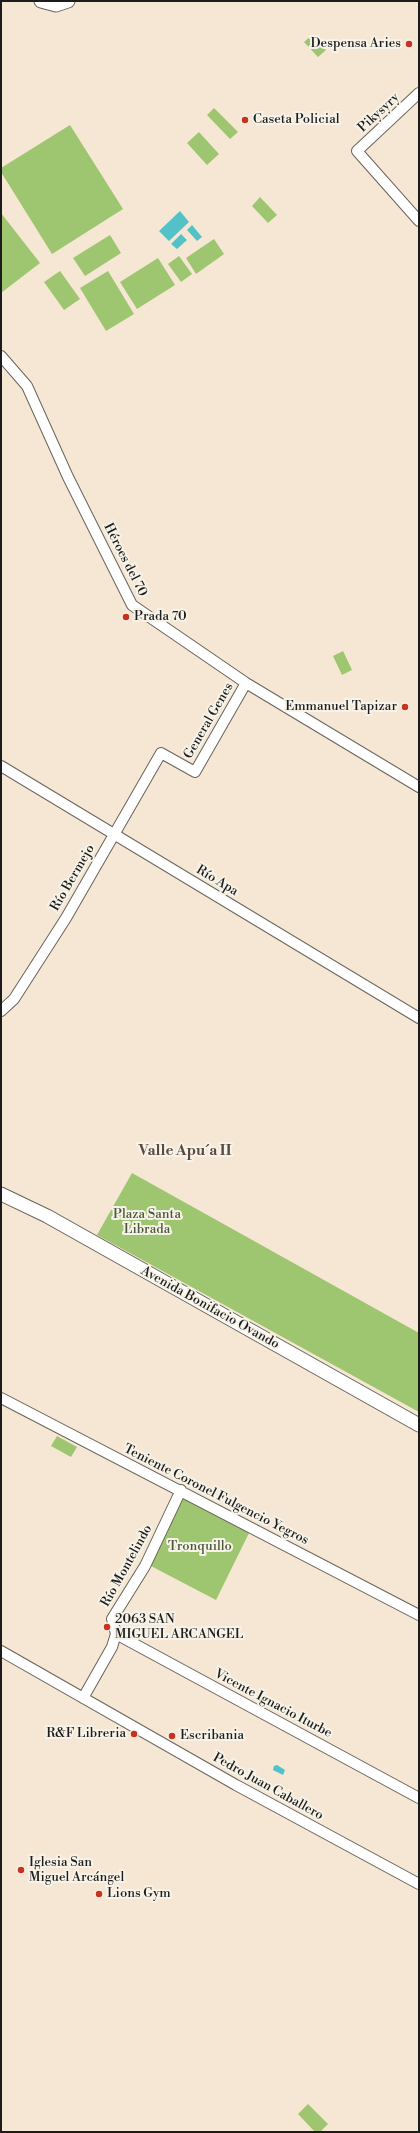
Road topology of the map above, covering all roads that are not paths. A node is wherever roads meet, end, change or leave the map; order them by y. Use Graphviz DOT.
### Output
graph roads {
  1 [pos="41,1"];
  2 [pos="68,1"];
  3 [pos="419,93"];
  4 [pos="419,221"];
  5 [pos="1,356"];
  6 [pos="246,684"];
  7 [pos="161,753"];
  8 [pos="1,766"];
  9 [pos="419,787"];
  10 [pos="113,834"];
  11 [pos="1,1011"];
  12 [pos="419,1018"];
  13 [pos="1,1194"];
  14 [pos="1,1398"];
  15 [pos="419,1425"];
  16 [pos="182,1490"];
  17 [pos="419,1615"];
  18 [pos="116,1634"];
  19 [pos="1,1651"];
  20 [pos="83,1698"];
  21 [pos="419,1798"];
  22 [pos="419,1884"];
  1 -- 2 [label="main road"];
  3 -- 4 [label="street, Pikysyry"];
  5 -- 6 [label="street, Héroes del 70"];
  6 -- 7 [label="street, General Genes"];
  6 -- 9 [label="street, Héroes del 70"];
  7 -- 10 [label="street, Río Bermejo"];
  8 -- 10 [label="street, Río Apa"];
  10 -- 11 [label="street, Río Bermejo"];
  10 -- 12 [label="street, Río Apa"];
  13 -- 15 [label="main road, Avenida Bonifacio Ovando"];
  14 -- 16 [label="street, Teniente Coronel Fulgencio Yegros"];
  16 -- 17 [label="street, Teniente Coronel Fulgencio Yegros"];
  16 -- 18 [label="street, Río Montelindo"];
  18 -- 20 [label="street, Río Montelindo"];
  18 -- 21 [label="street, Vicente Ignacio Iturbe"];
  19 -- 20 [label="street, Pedro Juan Caballero"];
  20 -- 22 [label="street, Pedro Juan Caballero"];
}
